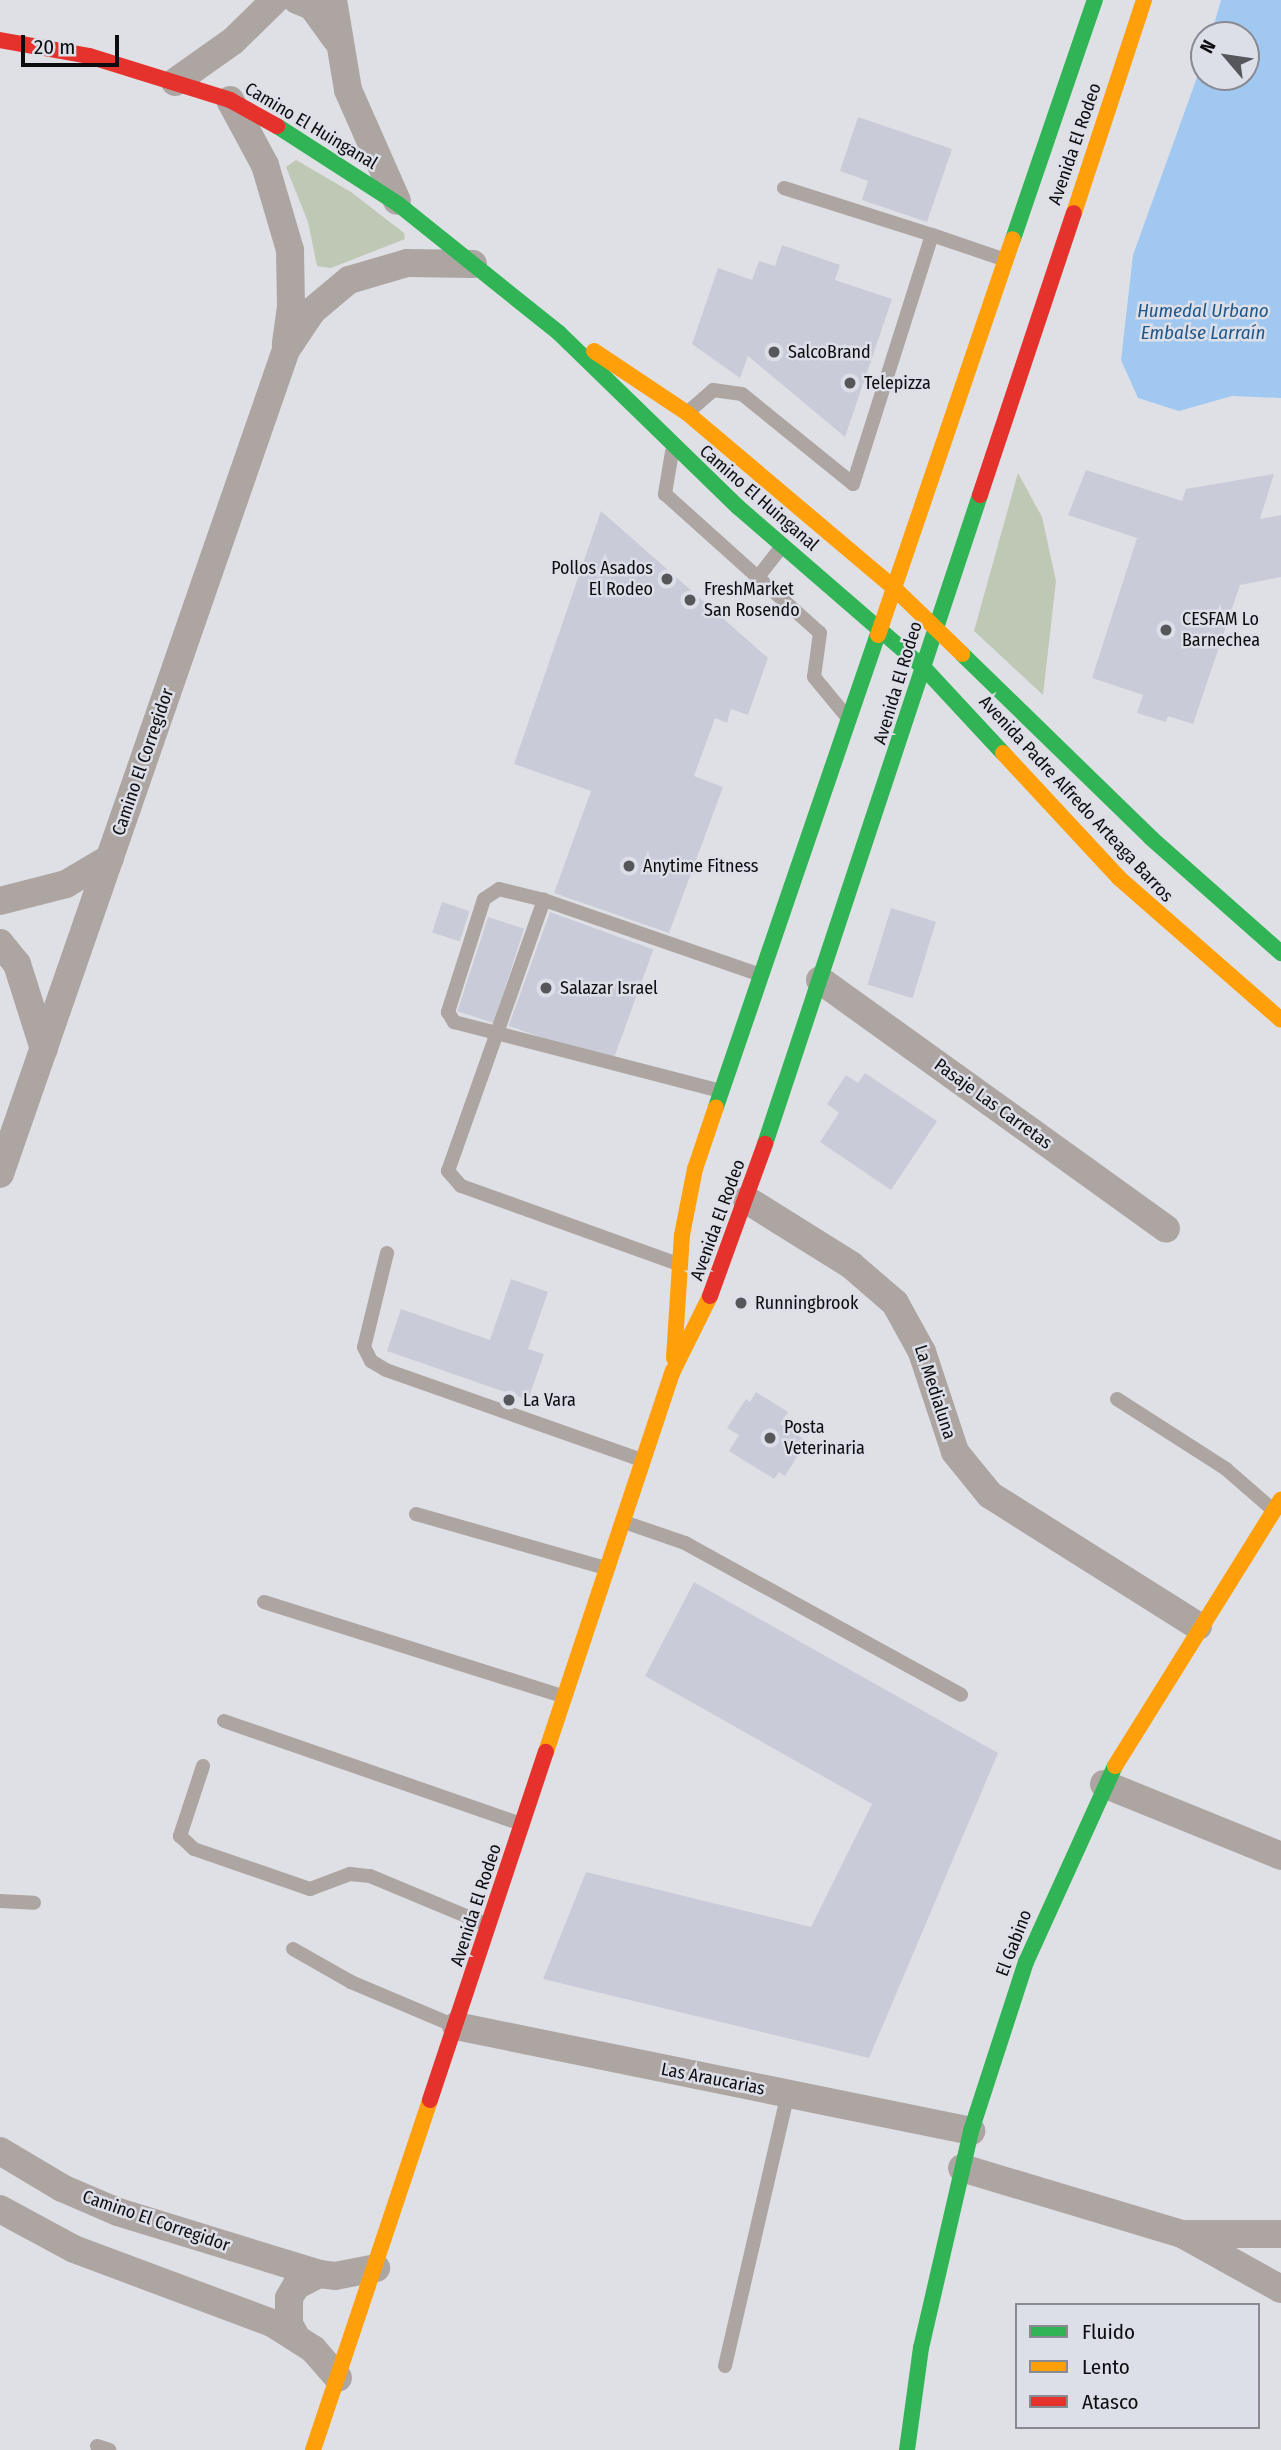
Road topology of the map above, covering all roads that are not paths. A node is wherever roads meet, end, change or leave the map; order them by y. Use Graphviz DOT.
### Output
graph roads {
  1 [pos="333,0"];
  2 [pos="1095,0"];
  3 [pos="1143,0"];
  4 [pos="283,1"];
  5 [pos="0,40"];
  6 [pos="337,41"];
  7 [pos="175,82"];
  8 [pos="230,100"];
  9 [pos="783,188"];
  10 [pos="398,204"];
  11 [pos="932,235"];
  12 [pos="290,250"];
  13 [pos="1006,260"];
  14 [pos="473,264"];
  15 [pos="349,280"];
  16 [pos="559,333"];
  17 [pos="286,350"];
  18 [pos="687,413"];
  19 [pos="673,447"];
  20 [pos="783,545"];
  21 [pos="758,577"];
  22 [pos="894,588"];
  23 [pos="936,626"];
  24 [pos="879,628"];
  25 [pos="924,668"];
  26 [pos="850,721"];
  27 [pos="110,858"];
  28 [pos="544,900"];
  29 [pos="0,901"];
  30 [pos="0,943"];
  31 [pos="1281,953"];
  32 [pos="765,976"];
  33 [pos="820,980"];
  34 [pos="1281,1020"];
  35 [pos="497,1035"];
  36 [pos="44,1049"];
  37 [pos="723,1092"];
  38 [pos="0,1174"];
  39 [pos="747,1200"];
  40 [pos="1166,1229"];
  41 [pos="387,1253"];
  42 [pos="680,1265"];
  43 [pos="673,1371"];
  44 [pos="1117,1399"];
  45 [pos="643,1461"];
  46 [pos="1278,1509"];
  47 [pos="416,1514"];
  48 [pos="622,1521"];
  49 [pos="606,1568"];
  50 [pos="264,1602"];
  51 [pos="1198,1626"];
  52 [pos="961,1695"];
  53 [pos="564,1697"];
  54 [pos="224,1721"];
  55 [pos="204,1766"];
  56 [pos="1104,1784"];
  57 [pos="522,1824"];
  58 [pos="1281,1856"];
  59 [pos="0,1901"];
  60 [pos="34,1903"];
  61 [pos="489,1925"];
  62 [pos="293,1950"];
  63 [pos="456,2026"];
  64 [pos="789,2094"];
  65 [pos="971,2131"];
  66 [pos="0,2151"];
  67 [pos="962,2168"];
  68 [pos="0,2209"];
  69 [pos="1182,2234"];
  70 [pos="1281,2234"];
  71 [pos="376,2268"];
  72 [pos="319,2274"];
  73 [pos="1281,2289"];
  74 [pos="295,2335"];
  75 [pos="725,2366"];
  76 [pos="338,2378"];
  77 [pos="313,2450"];
  78 [pos="907,2450"];
  1 -- 6 [label="street"];
  2 -- 13 [label="main road, Avenida El Rodeo"];
  3 -- 23 [label="main road, Avenida El Rodeo"];
  4 -- 6 [label="street"];
  4 -- 7 [label="street"];
  5 -- 7 [label="main road, Camino El Huinganal"];
  6 -- 10 [label="street"];
  7 -- 8 [label="main road, Camino El Huinganal"];
  8 -- 10 [label="main road, Camino El Huinganal"];
  8 -- 12 [label="street, Camino El Corregidor"];
  9 -- 11 [label="lane"];
  10 -- 14 [label="main road, Camino El Huinganal"];
  11 -- 13 [label="lane"];
  11 -- 18 [label="lane"];
  12 -- 15 [label="street"];
  12 -- 17 [label="street, Camino El Corregidor"];
  13 -- 22 [label="main road, Avenida El Rodeo"];
  14 -- 15 [label="street, Camino El Corregidor"];
  14 -- 16 [label="main road, Camino El Huinganal"];
  15 -- 17 [label="street, Camino El Corregidor"];
  16 -- 18 [label="main road, Camino El Huinganal"];
  16 -- 19 [label="main road, Camino El Huinganal"];
  17 -- 27 [label="street, Camino El Corregidor"];
  18 -- 22 [label="main road, Camino El Huinganal"];
  19 -- 20 [label="main road, Camino El Huinganal"];
  19 -- 21 [label="lane"];
  20 -- 21 [label="lane"];
  20 -- 24 [label="main road, Camino El Huinganal"];
  21 -- 26 [label="lane"];
  22 -- 23 [label="main road, Avenida Padre Alfredo Arteaga Barros"];
  22 -- 24 [label="main road, Avenida El Rodeo"];
  23 -- 25 [label="main road, Avenida El Rodeo"];
  23 -- 31 [label="main road, Avenida Padre Alfredo Arteaga Barros"];
  24 -- 25 [label="main road, Avenida Padre Alfredo Arteaga Barros"];
  24 -- 26 [label="main road, Avenida El Rodeo"];
  25 -- 33 [label="main road, Avenida El Rodeo"];
  25 -- 34 [label="main road, Avenida Padre Alfredo Arteaga Barros"];
  26 -- 32 [label="main road, Avenida El Rodeo"];
  27 -- 29 [label="street"];
  27 -- 36 [label="street, Camino El Corregidor"];
  28 -- 32 [label="lane"];
  28 -- 35 [label="lane"];
  28 -- 35 [label="lane"];
  30 -- 36 [label="street"];
  32 -- 37 [label="main road, Avenida El Rodeo"];
  33 -- 39 [label="main road, Avenida El Rodeo"];
  33 -- 40 [label="street, Pasaje Las Carretas"];
  35 -- 37 [label="lane"];
  35 -- 42 [label="lane"];
  36 -- 38 [label="street, Camino El Corregidor"];
  37 -- 42 [label="main road, Avenida El Rodeo"];
  39 -- 43 [label="main road, Avenida El Rodeo"];
  39 -- 51 [label="street, La Medialuna"];
  41 -- 45 [label="lane"];
  42 -- 43 [label="main road, Avenida El Rodeo"];
  43 -- 45 [label="main road, Avenida El Rodeo"];
  44 -- 46 [label="lane"];
  45 -- 48 [label="main road, Avenida El Rodeo"];
  46 -- 51 [label="main road, El Gabino"];
  47 -- 49 [label="lane"];
  48 -- 49 [label="main road, Avenida El Rodeo"];
  48 -- 52 [label="lane"];
  49 -- 53 [label="main road, Avenida El Rodeo"];
  50 -- 53 [label="lane"];
  51 -- 56 [label="main road, El Gabino"];
  53 -- 57 [label="main road, Avenida El Rodeo"];
  54 -- 57 [label="lane"];
  55 -- 61 [label="lane"];
  56 -- 58 [label="street"];
  56 -- 65 [label="main road, El Gabino"];
  57 -- 61 [label="main road, Avenida El Rodeo"];
  59 -- 60 [label="lane"];
  61 -- 63 [label="main road, Avenida El Rodeo"];
  62 -- 63 [label="lane"];
  63 -- 64 [label="street, Las Araucarias"];
  63 -- 71 [label="main road, Avenida El Rodeo"];
  64 -- 65 [label="street, Las Araucarias"];
  64 -- 75 [label="lane"];
  65 -- 67 [label="main road, El Gabino"];
  66 -- 72 [label="street, Camino El Corregidor"];
  67 -- 69 [label="street"];
  67 -- 78 [label="main road, El Gabino"];
  68 -- 74 [label="street"];
  69 -- 70 [label="street"];
  69 -- 73 [label="street"];
  71 -- 72 [label="street, Camino El Corregidor"];
  71 -- 76 [label="main road, Avenida El Rodeo"];
  72 -- 74 [label="street"];
  74 -- 76 [label="street"];
  76 -- 77 [label="main road, Avenida El Rodeo"];
}
